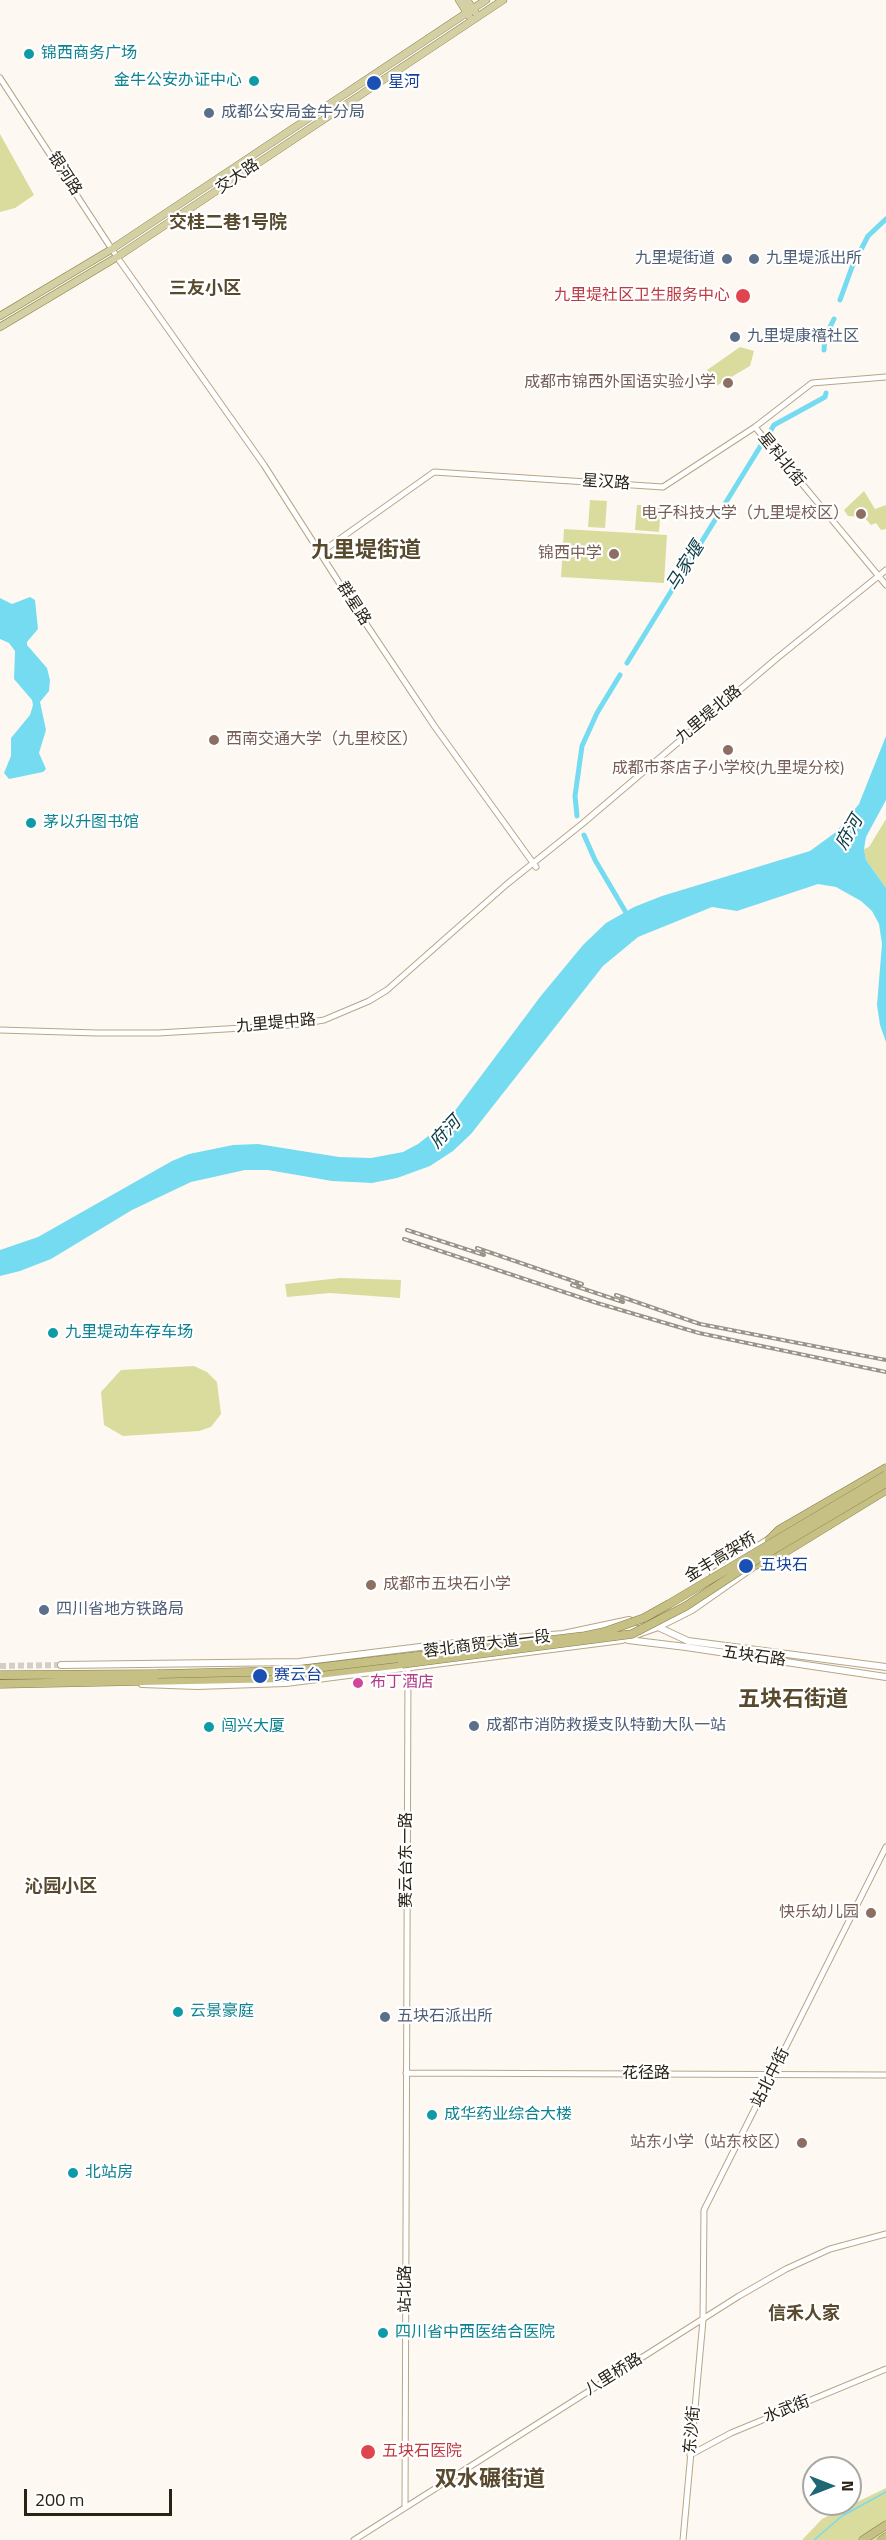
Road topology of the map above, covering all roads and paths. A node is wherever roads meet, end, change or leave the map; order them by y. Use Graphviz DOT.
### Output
graph roads {
  1 [pos="459,0"];
  2 [pos="467,0"];
  3 [pos="486,0"];
  4 [pos="503,0"];
  5 [pos="470,11"];
  6 [pos="475,18"];
  7 [pos="0,78"];
  8 [pos="112,249"];
  9 [pos="117,257"];
  10 [pos="0,316"];
  11 [pos="0,327"];
  12 [pos="886,377"];
  13 [pos="755,427"];
  14 [pos="320,552"];
  15 [pos="886,570"];
  16 [pos="878,575"];
  17 [pos="886,577"];
  18 [pos="886,585"];
  19 [pos="535,865"];
  20 [pos="0,1030"];
  21 [pos="886,1472"];
  22 [pos="886,1486"];
  23 [pos="769,1540"];
  24 [pos="756,1565"];
  25 [pos="629,1620"];
  26 [pos="658,1627"];
  27 [pos="622,1640"];
  28 [pos="560,1642"];
  29 [pos="408,1648"];
  30 [pos="61,1665"];
  31 [pos="405,1666"];
  32 [pos="886,1667"];
  33 [pos="0,1675"];
  34 [pos="886,1677"];
  35 [pos="0,1684"];
  36 [pos="48,1686"];
  37 [pos="886,1847"];
  38 [pos="406,2073"];
  39 [pos="774,2074"];
  40 [pos="886,2075"];
  41 [pos="886,2234"];
  42 [pos="703,2320"];
  43 [pos="886,2369"];
  44 [pos="690,2455"];
  45 [pos="405,2506"];
  46 [pos="886,2525"];
  47 [pos="354,2540"];
  48 [pos="683,2540"];
  49 [pos="863,2540"];
  1 -- 5 [label="main road"];
  2 -- 5 [label="main road"];
  3 -- 5 [label="main road, 交大路"];
  4 -- 6 [label="main road, 交大路"];
  5 -- 6 [label="main road"];
  5 -- 8 [label="main road, 交大路"];
  6 -- 9 [label="main road, 交大路"];
  7 -- 8 [label="street, 银河路"];
  8 -- 9 [label="street, 群星路"];
  8 -- 10 [label="main road, 交大路"];
  9 -- 11 [label="main road, 交大路"];
  9 -- 14 [label="street, 群星路"];
  12 -- 13 [label="street, 星汉路"];
  13 -- 14 [label="street, 星汉路"];
  13 -- 16 [label="street, 星科北街"];
  14 -- 19 [label="street, 群星路"];
  15 -- 16 [label="street, 九里堤北路"];
  16 -- 17 [label="street"];
  16 -- 18 [label="street, 星科北街"];
  16 -- 19 [label="street, 九里堤北路"];
  19 -- 20 [label="street, 九里堤中路"];
  21 -- 23 [label="main road, 蓉北商贸大道一段"];
  21 -- 23 [label="highway"];
  21 -- 28 [label="highway, 金丰高架桥, bridge"];
  22 -- 24 [label="main road, 蓉北商贸大道一段"];
  22 -- 24 [label="highway"];
  22 -- 28 [label="highway, 金丰高架桥, bridge"];
  23 -- 25 [label="main road, 蓉北商贸大道一段"];
  24 -- 26 [label="main road, 蓉北商贸大道一段"];
  25 -- 26 [label="main road, 五块石路"];
  25 -- 29 [label="main road, 蓉北商贸大道一段"];
  26 -- 27 [label="main road, 蓉北商贸大道一段"];
  26 -- 32 [label="main road, 五块石路"];
  27 -- 31 [label="main road, 蓉北商贸大道一段"];
  27 -- 34 [label="main road, 五块石路"];
  28 -- 31 [label="highway, bridge"];
  28 -- 33 [label="highway, 蓉北商贸大道一段, bridge"];
  29 -- 30 [label="main road, 蓉北商贸大道一段"];
  29 -- 31 [label="street, 赛云台东一路"];
  31 -- 35 [label="highway, 蓉北商贸大道一段"];
  31 -- 36 [label="main road, 蓉北商贸大道一段"];
  31 -- 38 [label="street, 赛云台东一路"];
  37 -- 39 [label="street, 站北中街"];
  38 -- 39 [label="street, 花径路"];
  38 -- 45 [label="street, 站北路"];
  39 -- 40 [label="street, 花径路"];
  39 -- 42 [label="street, 站北中街"];
  41 -- 42 [label="street, 八里桥路"];
  42 -- 44 [label="street, 东沙街"];
  42 -- 45 [label="street, 八里桥路"];
  43 -- 44 [label="street, 水武街"];
  44 -- 48 [label="street, 东沙街"];
  45 -- 47 [label="street, 八里桥路"];
  46 -- 49 [label="highway"];
}
